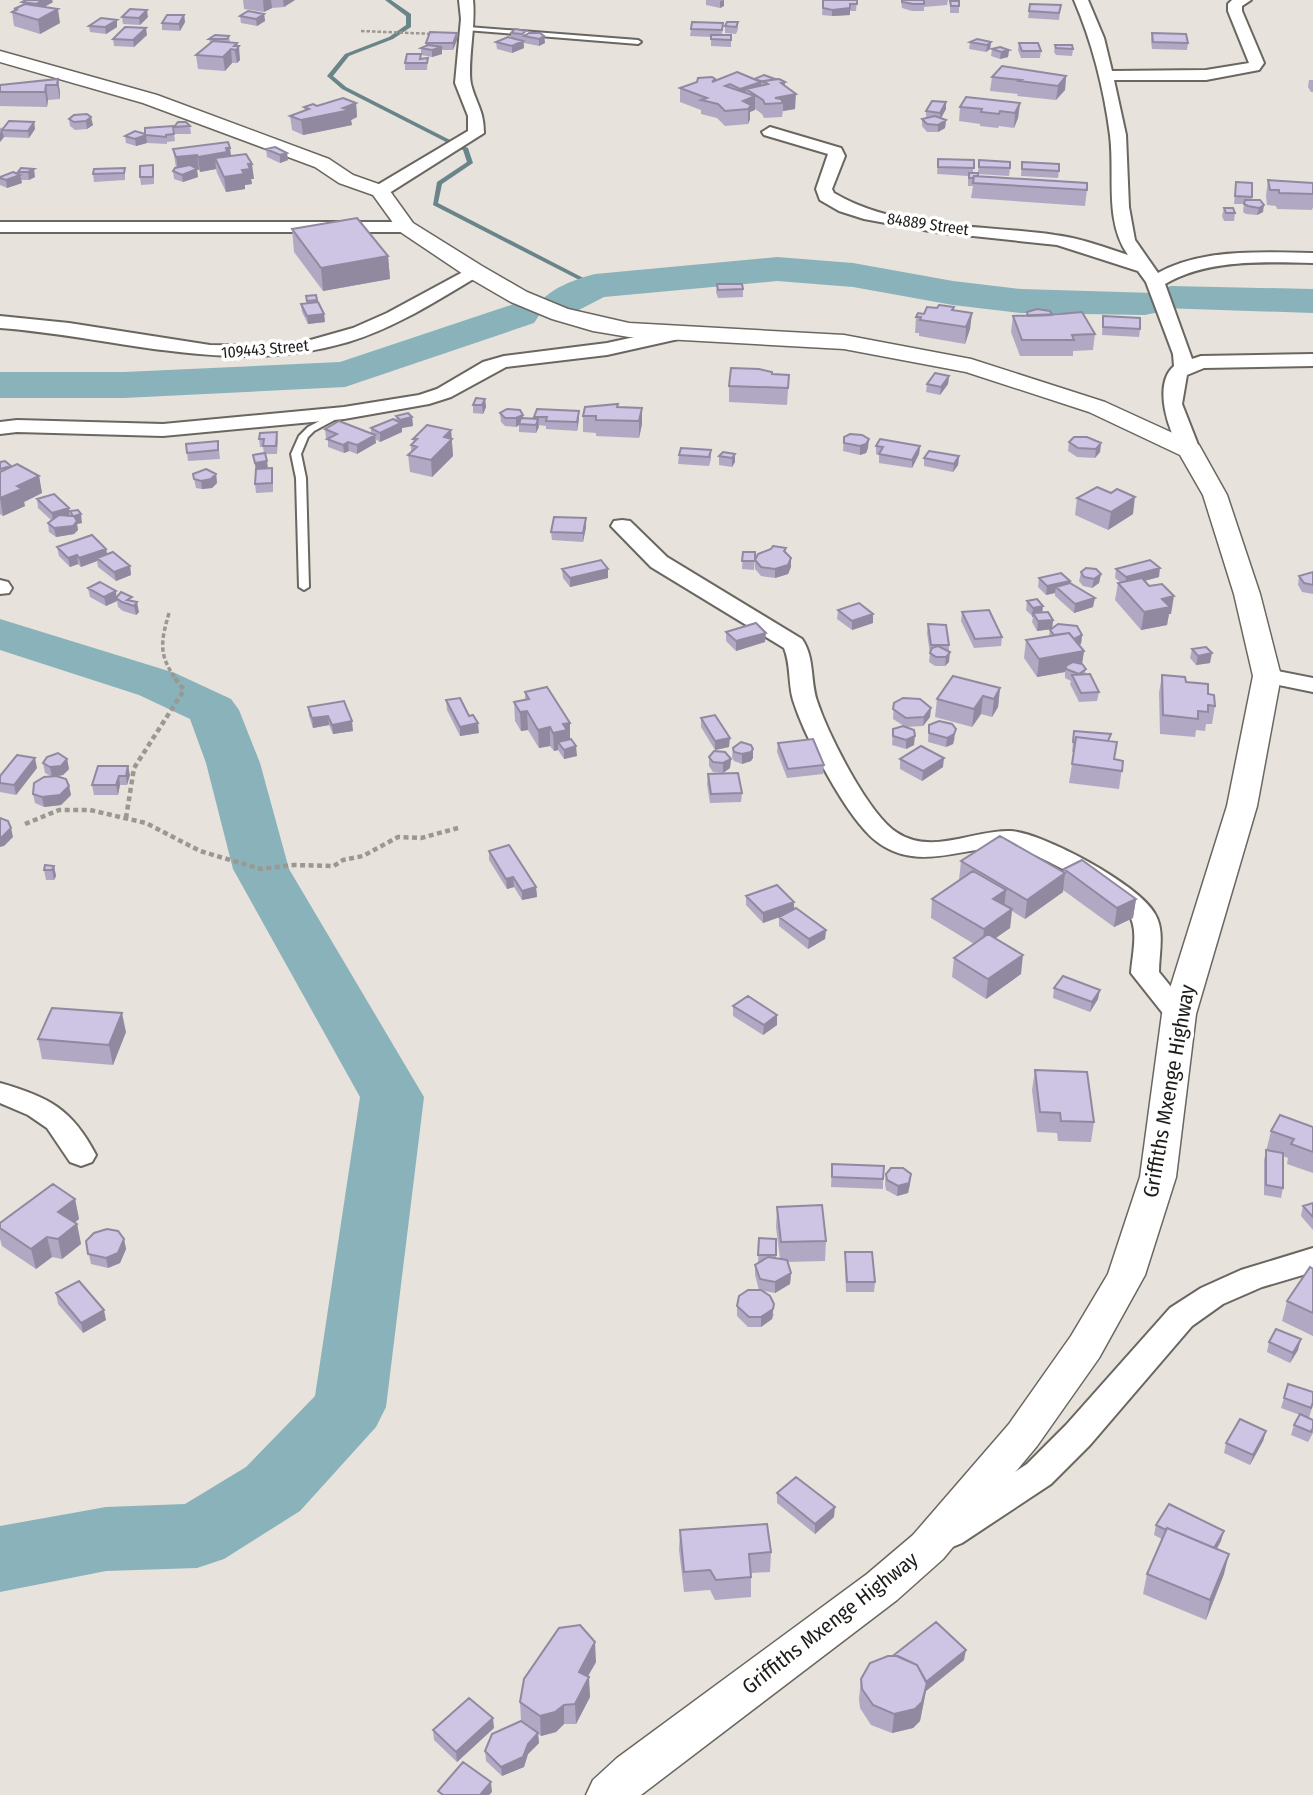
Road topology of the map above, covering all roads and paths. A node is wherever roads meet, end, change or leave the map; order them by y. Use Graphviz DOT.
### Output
graph roads {
  1 [pos="466,0"];
  2 [pos="1081,0"];
  3 [pos="1244,0"];
  4 [pos="447,3"];
  5 [pos="468,27"];
  6 [pos="361,32"];
  7 [pos="638,42"];
  8 [pos="0,56"];
  9 [pos="1106,76"];
  10 [pos="769,132"];
  11 [pos="380,191"];
  12 [pos="0,227"];
  13 [pos="406,227"];
  14 [pos="1313,258"];
  15 [pos="474,271"];
  16 [pos="1151,275"];
  17 [pos="0,322"];
  18 [pos="676,334"];
  19 [pos="1313,360"];
  20 [pos="1178,372"];
  21 [pos="344,412"];
  22 [pos="0,428"];
  23 [pos="1189,450"];
  24 [pos="622,526"];
  25 [pos="304,587"];
  26 [pos="169,612"];
  27 [pos="1267,677"];
  28 [pos="1313,685"];
  29 [pos="126,818"];
  30 [pos="25,824"];
  31 [pos="458,828"];
  32 [pos="1179,1014"];
  33 [pos="0,1093"];
  34 [pos="81,1155"];
  35 [pos="1313,1260"];
  36 [pos="928,1546"];
  37 [pos="609,1795"];
  1 -- 5 [label="street"];
  2 -- 9 [label="street"];
  3 -- 9 [label="street"];
  4 -- 5 [label="street"];
  5 -- 6 [label="path"];
  5 -- 7 [label="lane"];
  5 -- 11 [label="street"];
  8 -- 11 [label="street"];
  9 -- 16 [label="street"];
  10 -- 16 [label="street, 84889 Street"];
  11 -- 13 [label="street"];
  12 -- 13 [label="street"];
  13 -- 15 [label="street"];
  14 -- 16 [label="street"];
  15 -- 17 [label="street, 109443 Street"];
  15 -- 18 [label="street"];
  16 -- 20 [label="street"];
  18 -- 21 [label="street"];
  18 -- 23 [label="street"];
  19 -- 20 [label="street"];
  20 -- 23 [label="street"];
  21 -- 22 [label="street"];
  21 -- 25 [label="lane"];
  23 -- 27 [label="street"];
  24 -- 32 [label="street"];
  26 -- 29 [label="path"];
  27 -- 28 [label="street"];
  27 -- 32 [label="street, Griffiths Mxenge Highway"];
  29 -- 30 [label="path"];
  29 -- 31 [label="path"];
  32 -- 36 [label="street, Griffiths Mxenge Highway"];
  33 -- 34 [label="street"];
  35 -- 36 [label="street"];
  36 -- 37 [label="street, Griffiths Mxenge Highway"];
}
